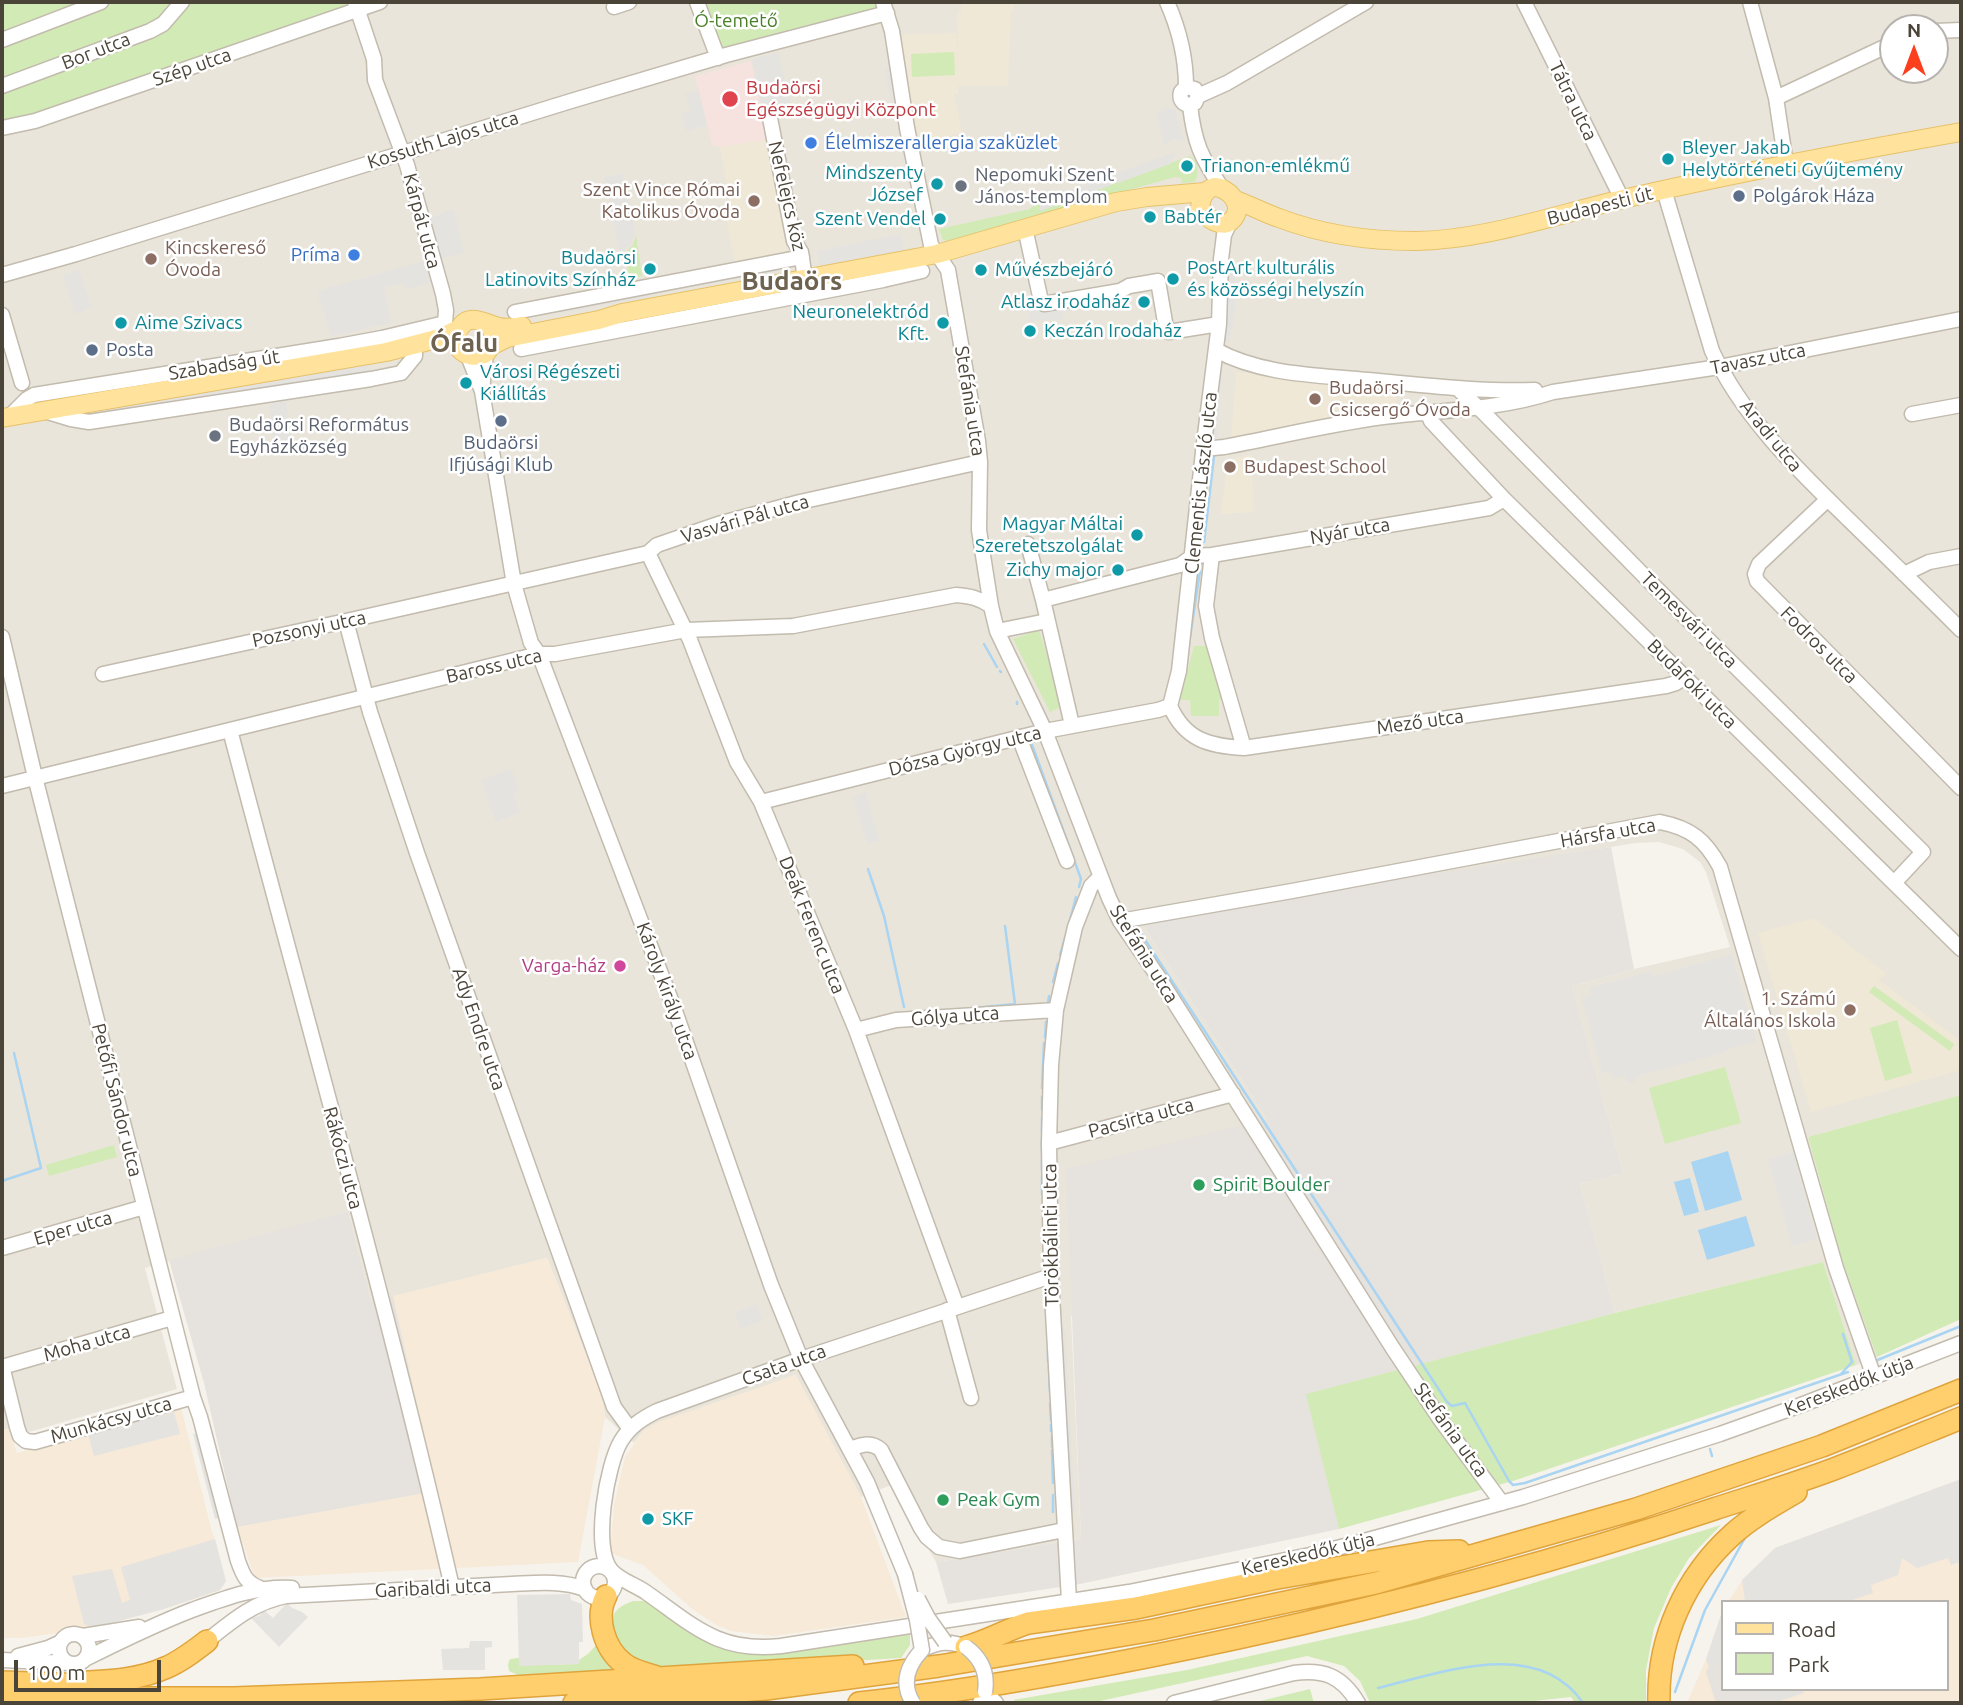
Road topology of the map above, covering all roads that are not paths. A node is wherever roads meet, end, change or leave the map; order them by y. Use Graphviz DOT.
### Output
graph roads {
  1 [pos="101,2"];
  2 [pos="182,2"];
  3 [pos="380,2"];
  4 [pos="629,2"];
  5 [pos="697,2"];
  6 [pos="1167,2"];
  7 [pos="1366,2"];
  8 [pos="1524,2"];
  9 [pos="1750,2"];
  10 [pos="357,6"];
  11 [pos="614,7"];
  12 [pos="885,8"];
  13 [pos="2,40"];
  14 [pos="1879,50"];
  15 [pos="718,58"];
  16 [pos="2,86"];
  17 [pos="1192,96"];
  18 [pos="1776,98"];
  19 [pos="769,113"];
  20 [pos="2,128"];
  21 [pos="1961,132"];
  22 [pos="401,153"];
  23 [pos="1786,164"];
  24 [pos="1664,190"];
  25 [pos="1160,196"];
  26 [pos="1622,200"];
  27 [pos="1218,204"];
  28 [pos="1025,228"];
  29 [pos="937,254"];
  30 [pos="802,257"];
  31 [pos="922,271"];
  32 [pos="881,273"];
  33 [pos="2,275"];
  34 [pos="805,279"];
  35 [pos="515,312"];
  36 [pos="622,313"];
  37 [pos="2,315"];
  38 [pos="1961,319"];
  39 [pos="487,324"];
  40 [pos="1219,324"];
  41 [pos="452,326"];
  42 [pos="521,349"];
  43 [pos="1216,350"];
  44 [pos="415,351"];
  45 [pos="477,351"];
  46 [pos="386,352"];
  47 [pos="1719,367"];
  48 [pos="22,383"];
  49 [pos="1457,388"];
  50 [pos="1553,392"];
  51 [pos="1961,405"];
  52 [pos="1478,407"];
  53 [pos="40,410"];
  54 [pos="1428,414"];
  55 [pos="1912,414"];
  56 [pos="6,417"];
  57 [pos="1203,449"];
  58 [pos="980,463"];
  59 [pos="1504,499"];
  60 [pos="1828,499"];
  61 [pos="1028,544"];
  62 [pos="648,552"];
  63 [pos="1212,555"];
  64 [pos="1193,556"];
  65 [pos="1961,556"];
  66 [pos="1904,574"];
  67 [pos="514,584"];
  68 [pos="1043,600"];
  69 [pos="990,606"];
  70 [pos="346,621"];
  71 [pos="1047,621"];
  72 [pos="1961,630"];
  73 [pos="686,631"];
  74 [pos="997,631"];
  75 [pos="2,637"];
  76 [pos="539,653"];
  77 [pos="103,674"];
  78 [pos="1685,677"];
  79 [pos="366,696"];
  80 [pos="1170,706"];
  81 [pos="1072,725"];
  82 [pos="230,730"];
  83 [pos="1045,730"];
  84 [pos="1019,737"];
  85 [pos="1244,748"];
  86 [pos="35,777"];
  87 [pos="2,786"];
  88 [pos="1961,788"];
  89 [pos="761,802"];
  90 [pos="1067,861"];
  91 [pos="1101,877"];
  92 [pos="1894,883"];
  93 [pos="1120,921"];
  94 [pos="1961,949"];
  95 [pos="1056,1010"];
  96 [pos="856,1030"];
  97 [pos="1233,1094"];
  98 [pos="1049,1143"];
  99 [pos="144,1208"];
  100 [pos="2,1248"];
  101 [pos="1051,1276"];
  102 [pos="952,1309"];
  103 [pos="172,1318"];
  104 [pos="1961,1343"];
  105 [pos="801,1359"];
  106 [pos="2,1367"];
  107 [pos="1874,1377"];
  108 [pos="1961,1390"];
  109 [pos="192,1397"];
  110 [pos="971,1398"];
  111 [pos="1961,1418"];
  112 [pos="630,1429"];
  113 [pos="850,1449"];
  114 [pos="1831,1470"];
  115 [pos="1503,1503"];
  116 [pos="1064,1530"];
  117 [pos="602,1536"];
  118 [pos="1500,1549"];
  119 [pos="237,1561"];
  120 [pos="611,1570"];
  121 [pos="905,1574"];
  122 [pos="587,1577"];
  123 [pos="452,1587"];
  124 [pos="260,1588"];
  125 [pos="645,1591"];
  126 [pos="319,1593"];
  127 [pos="609,1595"];
  128 [pos="224,1597"];
  129 [pos="1069,1601"];
  130 [pos="196,1609"];
  131 [pos="237,1617"];
  132 [pos="171,1618"];
  133 [pos="83,1636"];
  134 [pos="207,1641"];
  135 [pos="61,1642"];
  136 [pos="944,1642"];
  137 [pos="966,1647"];
  138 [pos="922,1650"];
  139 [pos="87,1657"];
  140 [pos="2,1660"];
  141 [pos="69,1663"];
  142 [pos="939,1666"];
  143 [pos="663,1679"];
  144 [pos="2,1682"];
  145 [pos="63,1684"];
  146 [pos="308,1694"];
  147 [pos="933,1695"];
  148 [pos="982,1698"];
  149 [pos="2,1699"];
  150 [pos="574,1703"];
  151 [pos="859,1703"];
  152 [pos="913,1703"];
  153 [pos="996,1703"];
  154 [pos="1175,1703"];
  155 [pos="1358,1703"];
  156 [pos="1659,1703"];
  1 -- 13 [label="street"];
  2 -- 16 [label="street, Bor utca"];
  3 -- 10 [label="street, Szép utca"];
  4 -- 11 [label="street"];
  5 -- 15 [label="street"];
  6 -- 17 [label="street, Clementis László utca"];
  7 -- 17 [label="street"];
  8 -- 26 [label="street, Tátra utca"];
  9 -- 18 [label="street"];
  10 -- 20 [label="street, Szép utca"];
  10 -- 22 [label="street, Kárpát utca"];
  12 -- 15 [label="street, Kossuth Lajos utca"];
  12 -- 29 [label="street, Stefánia utca"];
  14 -- 18 [label="street"];
  15 -- 22 [label="street, Kossuth Lajos utca"];
  17 -- 27 [label="street, Clementis László utca"];
  18 -- 23 [label="street"];
  19 -- 30 [label="street, Nefelejcs köz"];
  21 -- 23 [label="main road, Budapesti út"];
  22 -- 33 [label="street, Kossuth Lajos utca"];
  22 -- 41 [label="street, Kárpát utca"];
  23 -- 24 [label="main road, Budapesti út"];
  24 -- 26 [label="main road, Budapesti út"];
  24 -- 47 [label="street, Aradi utca"];
  25 -- 27 [label="main road, Budapesti út"];
  25 -- 28 [label="main road, Szabadság út"];
  26 -- 27 [label="main road, Budapesti út"];
  27 -- 40 [label="street, Clementis László utca"];
  28 -- 29 [label="main road, Szabadság út"];
  28 -- 40 [label="street"];
  29 -- 32 [label="main road, Szabadság út"];
  29 -- 58 [label="street, Stefánia utca"];
  30 -- 34 [label="street, Nefelejcs köz"];
  30 -- 35 [label="street"];
  31 -- 32 [label="street, Szabadság út"];
  32 -- 34 [label="main road, Szabadság út"];
  32 -- 42 [label="street, Szabadság út"];
  34 -- 36 [label="main road, Szabadság út"];
  36 -- 39 [label="main road, Szabadság út"];
  36 -- 45 [label="main road, Szabadság út"];
  37 -- 48 [label="street"];
  38 -- 47 [label="street, Tavasz utca"];
  39 -- 41 [label="main road, Szabadság út"];
  39 -- 45 [label="main road"];
  40 -- 43 [label="street, Clementis László utca"];
  41 -- 45 [label="main road"];
  41 -- 46 [label="main road, Szabadság út"];
  41 -- 56 [label="street, Szabadság út"];
  43 -- 49 [label="street, Tavasz utca"];
  43 -- 57 [label="street, Clementis László utca"];
  44 -- 45 [label="main road, Szabadság út"];
  44 -- 46 [label="main road, Szabadság út"];
  44 -- 53 [label="street, Szabadság út"];
  45 -- 67 [label="street, Károly király utca"];
  46 -- 53 [label="main road, Szabadság út"];
  47 -- 50 [label="street, Tavasz utca"];
  47 -- 60 [label="street, Aradi utca"];
  49 -- 50 [label="street, Tavasz utca"];
  49 -- 52 [label="street, Temesvári utca"];
  50 -- 52 [label="street, Tavasz utca"];
  51 -- 55 [label="street"];
  52 -- 54 [label="street, Tavasz utca"];
  52 -- 92 [label="street, Temesvári utca"];
  53 -- 56 [label="main road, Szabadság út"];
  54 -- 57 [label="street, Tavasz utca"];
  54 -- 59 [label="street, Budafoki utca"];
  57 -- 64 [label="street, Clementis László utca"];
  58 -- 62 [label="street, Vasvári Pál utca"];
  58 -- 69 [label="street, Stefánia utca"];
  59 -- 63 [label="street, Nyár utca"];
  59 -- 78 [label="street, Budafoki utca"];
  60 -- 66 [label="street, Aradi utca"];
  60 -- 88 [label="street, Fodros utca"];
  61 -- 68 [label="street"];
  62 -- 67 [label="street, Vasvári Pál utca"];
  62 -- 73 [label="street, Deák Ferenc utca"];
  63 -- 64 [label="street, Nyár utca"];
  63 -- 85 [label="street, Clementis László utca"];
  64 -- 68 [label="street"];
  64 -- 80 [label="street, Clementis László utca"];
  65 -- 66 [label="street"];
  66 -- 72 [label="street, Aradi utca"];
  67 -- 70 [label="street, Pozsonyi utca"];
  67 -- 76 [label="street, Károly király utca"];
  68 -- 71 [label="street"];
  69 -- 73 [label="street, Baross utca"];
  69 -- 74 [label="street, Stefánia utca"];
  70 -- 77 [label="street, Pozsonyi utca"];
  70 -- 79 [label="street, Ady Endre utca"];
  71 -- 74 [label="street"];
  71 -- 81 [label="street"];
  73 -- 76 [label="street, Baross utca"];
  73 -- 89 [label="street, Deák Ferenc utca"];
  74 -- 83 [label="street, Stefánia utca"];
  75 -- 86 [label="street, Petőfi Sándor utca"];
  76 -- 79 [label="street, Baross utca"];
  76 -- 105 [label="street, Károly király utca"];
  78 -- 85 [label="street, Mező utca"];
  78 -- 92 [label="street, Budafoki utca"];
  79 -- 82 [label="street, Baross utca"];
  79 -- 112 [label="street, Ady Endre utca"];
  80 -- 81 [label="street, Dózsa György utca"];
  80 -- 85 [label="street, Mező utca"];
  81 -- 83 [label="street, Dózsa György utca"];
  82 -- 86 [label="street, Baross utca"];
  82 -- 123 [label="street, Rákóczi utca"];
  83 -- 84 [label="street, Dózsa György utca"];
  83 -- 91 [label="street, Stefánia utca"];
  84 -- 89 [label="street, Dózsa György utca"];
  84 -- 90 [label="street"];
  86 -- 87 [label="street, Baross utca"];
  86 -- 99 [label="street, Petőfi Sándor utca"];
  89 -- 96 [label="street, Deák Ferenc utca"];
  91 -- 93 [label="street, Stefánia utca"];
  91 -- 95 [label="street, Törökbálinti utca"];
  92 -- 94 [label="street, Budafoki utca"];
  93 -- 97 [label="street, Stefánia utca"];
  93 -- 107 [label="street, Hársfa utca"];
  95 -- 96 [label="street, Gólya utca"];
  95 -- 98 [label="street, Törökbálinti utca"];
  96 -- 102 [label="street, Deák Ferenc utca"];
  97 -- 98 [label="street, Pacsirta utca"];
  97 -- 115 [label="street, Stefánia utca"];
  98 -- 101 [label="street, Törökbálinti utca"];
  99 -- 100 [label="street, Eper utca"];
  99 -- 103 [label="street, Petőfi Sándor utca"];
  101 -- 102 [label="street, Csata utca"];
  101 -- 116 [label="street, Törökbálinti utca"];
  102 -- 105 [label="street, Csata utca"];
  102 -- 110 [label="street, Deák Ferenc utca"];
  103 -- 106 [label="street, Moha utca"];
  103 -- 109 [label="street, Petőfi Sándor utca"];
  104 -- 107 [label="street, Kereskedők útja"];
  105 -- 112 [label="street, Csata utca"];
  105 -- 113 [label="street, Károly király utca"];
  106 -- 109 [label="street, Munkácsy utca"];
  107 -- 115 [label="street, Kereskedők útja"];
  108 -- 118 [label="highway"];
  109 -- 119 [label="street, Petőfi Sándor utca"];
  111 -- 114 [label="highway"];
  112 -- 117 [label="street, Csata utca"];
  113 -- 116 [label="street"];
  113 -- 121 [label="street, Károly király utca"];
  114 -- 147 [label="highway"];
  114 -- 156 [label="highway"];
  115 -- 129 [label="street, Kereskedők útja"];
  116 -- 129 [label="street, Törökbálinti utca"];
  117 -- 120 [label="street, Csata utca"];
  117 -- 122 [label="street, Csata utca"];
  118 -- 137 [label="highway"];
  118 -- 142 [label="highway"];
  119 -- 124 [label="street, Petőfi Sándor utca"];
  119 -- 128 [label="street"];
  120 -- 122 [label="street"];
  120 -- 125 [label="street, Kereskedők útja"];
  120 -- 127 [label="street"];
  121 -- 136 [label="street, bridge"];
  121 -- 138 [label="street, bridge"];
  122 -- 123 [label="street, Garibaldi utca"];
  122 -- 127 [label="street"];
  123 -- 126 [label="street, Garibaldi utca"];
  124 -- 126 [label="street, Garibaldi utca"];
  124 -- 128 [label="street, Garibaldi utca"];
  125 -- 127 [label="street"];
  125 -- 129 [label="street, Kereskedők útja"];
  126 -- 131 [label="street, Garibaldi utca"];
  127 -- 143 [label="highway"];
  128 -- 130 [label="street, Garibaldi utca"];
  130 -- 131 [label="street, Garibaldi utca"];
  130 -- 132 [label="street, Garibaldi utca"];
  131 -- 134 [label="street, Garibaldi utca"];
  132 -- 133 [label="street, Garibaldi utca"];
  132 -- 139 [label="street, Garibaldi utca"];
  133 -- 135 [label="street"];
  133 -- 139 [label="street"];
  134 -- 145 [label="highway"];
  135 -- 140 [label="street"];
  135 -- 141 [label="street"];
  136 -- 137 [label="street, bridge"];
  136 -- 138 [label="street"];
  137 -- 148 [label="street, bridge"];
  138 -- 152 [label="street, bridge"];
  139 -- 141 [label="street"];
  140 -- 141 [label="street"];
  142 -- 143 [label="highway"];
  142 -- 150 [label="highway"];
  143 -- 146 [label="highway"];
  144 -- 145 [label="highway"];
  145 -- 146 [label="highway"];
  146 -- 149 [label="highway"];
  147 -- 151 [label="highway"];
  147 -- 152 [label="highway"];
  148 -- 153 [label="street"];
  154 -- 155 [label="street"];
}
